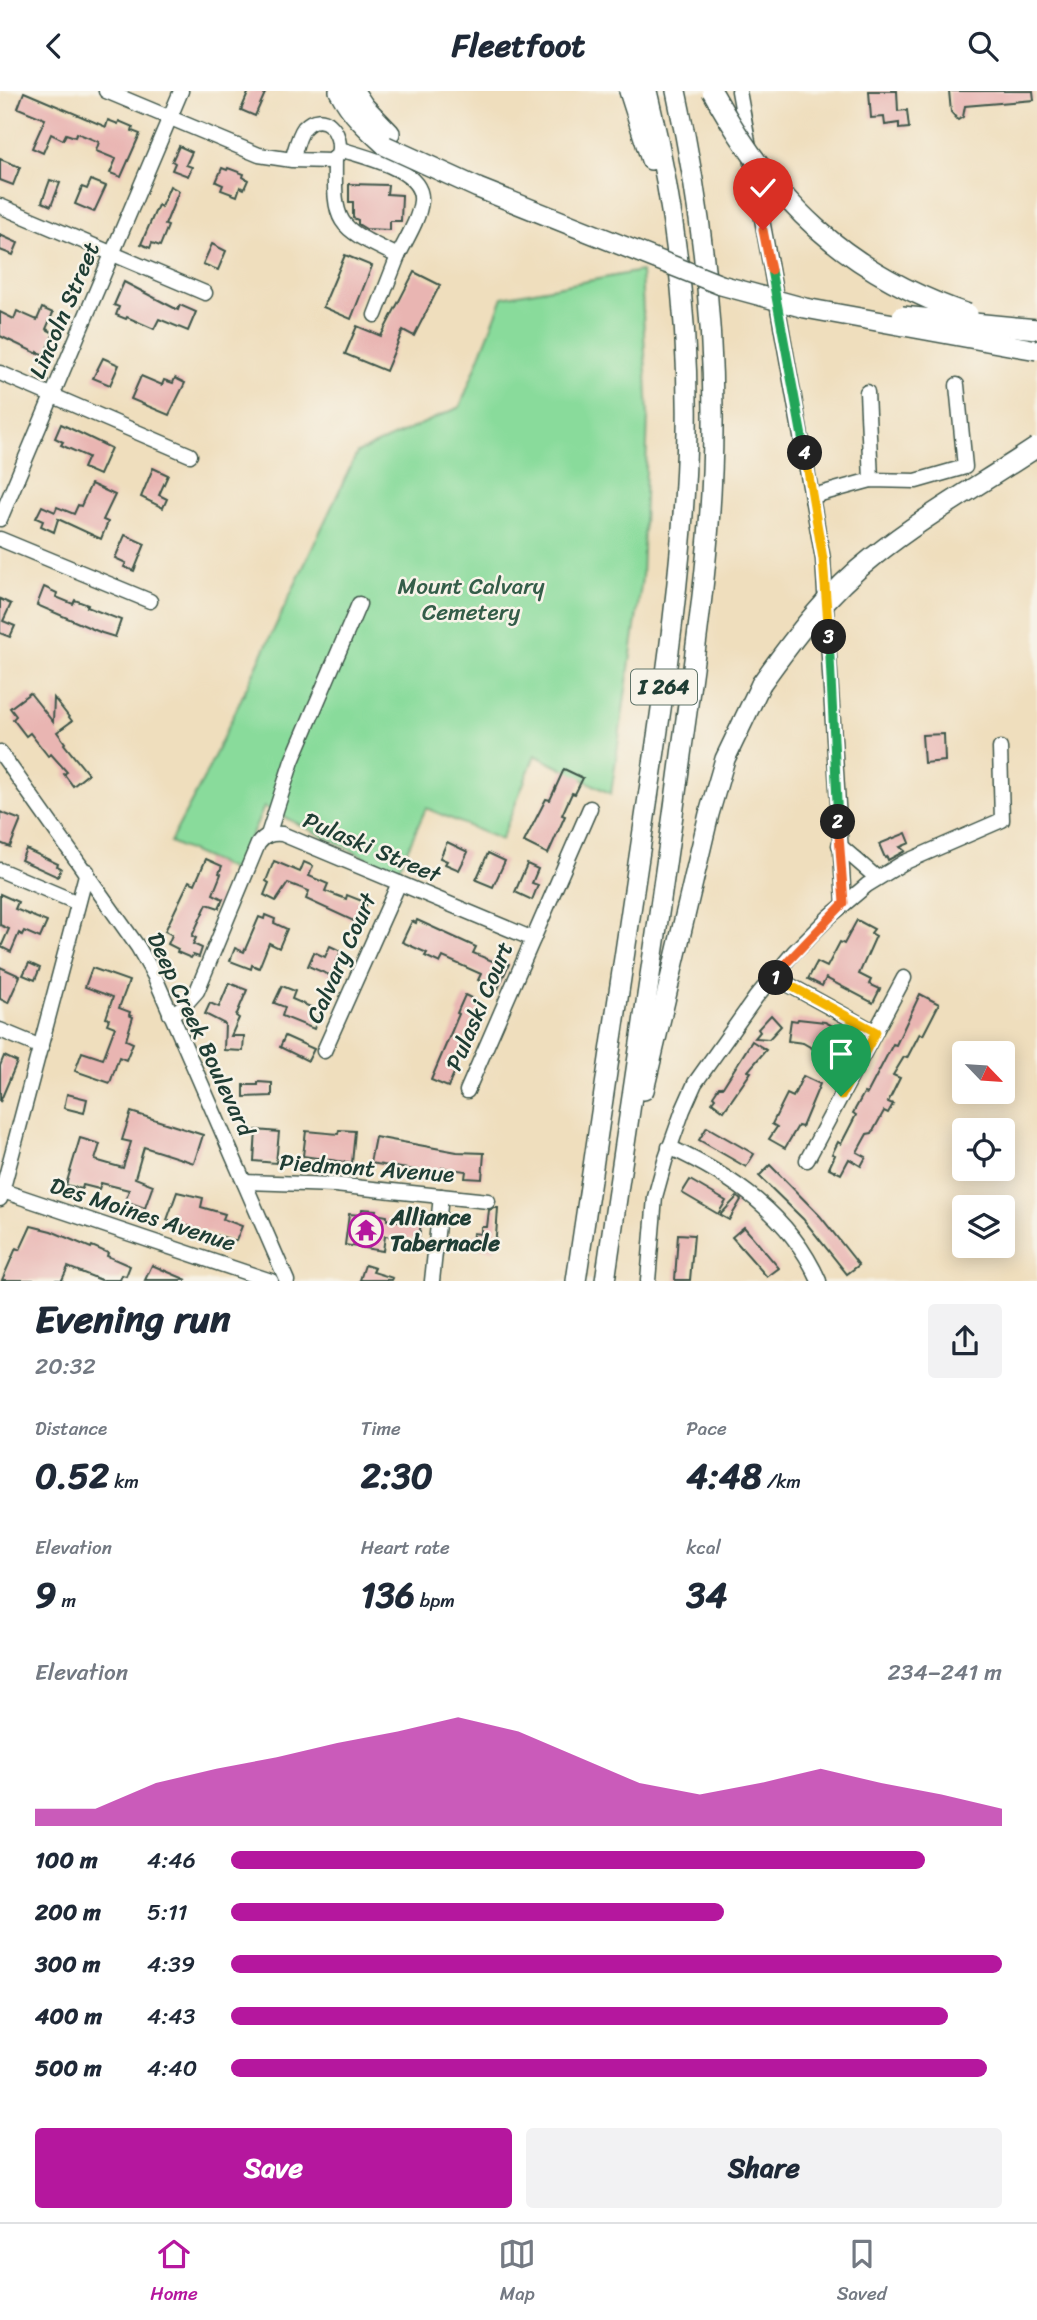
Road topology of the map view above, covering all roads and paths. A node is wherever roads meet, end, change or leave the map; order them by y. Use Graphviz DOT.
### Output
graph roads {
  1 [pos="106,91"];
  2 [pos="181,91"];
  3 [pos="339,91"];
  4 [pos="354,91"];
  5 [pos="629,91"];
  6 [pos="648,91"];
  7 [pos="676,91"];
  8 [pos="712,91"];
  9 [pos="739,91"];
  10 [pos="169,118"];
  11 [pos="390,141"];
  12 [pos="337,154"];
  13 [pos="292,160"];
  14 [pos="0,206"];
  15 [pos="674,226"];
  16 [pos="112,254"];
  17 [pos="398,256"];
  18 [pos="205,293"];
  19 [pos="374,315"];
  20 [pos="1037,329"];
  21 [pos="1037,350"];
  22 [pos="0,373"];
  23 [pos="957,385"];
  24 [pos="867,392"];
  25 [pos="52,395"];
  26 [pos="1037,447"];
  27 [pos="190,455"];
  28 [pos="871,480"];
  29 [pos="813,496"];
  30 [pos="0,519"];
  31 [pos="0,539"];
  32 [pos="150,601"];
  33 [pos="359,604"];
  34 [pos="1000,748"];
  35 [pos="0,752"];
  36 [pos="590,808"];
  37 [pos="268,835"];
  38 [pos="839,845"];
  39 [pos="0,870"];
  40 [pos="86,871"];
  41 [pos="877,879"];
  42 [pos="399,883"];
  43 [pos="78,903"];
  44 [pos="844,903"];
  45 [pos="533,939"];
  46 [pos="774,976"];
  47 [pos="904,978"];
  48 [pos="170,1014"];
  49 [pos="0,1030"];
  50 [pos="876,1032"];
  51 [pos="41,1047"];
  52 [pos="324,1051"];
  53 [pos="467,1091"];
  54 [pos="669,1147"];
  55 [pos="807,1160"];
  56 [pos="622,1165"];
  57 [pos="244,1182"];
  58 [pos="1,1193"];
  59 [pos="441,1196"];
  60 [pos="488,1201"];
  61 [pos="271,1280"];
  62 [pos="287,1280"];
  63 [pos="432,1280"];
  64 [pos="576,1280"];
  65 [pos="605,1280"];
  66 [pos="648,1280"];
  67 [pos="819,1280"];
  1 -- 10 [label="street"];
  2 -- 10 [label="street, Lincoln Street"];
  3 -- 11 [label="highway"];
  4 -- 11 [label="highway"];
  5 -- 15 [label="highway"];
  6 -- 15 [label="highway, I 264"];
  7 -- 56 [label="highway, I 264"];
  8 -- 20 [label="highway, bridge"];
  9 -- 29 [label="street"];
  10 -- 13 [label="street"];
  10 -- 16 [label="street, Lincoln Street"];
  11 -- 20 [label="highway, bridge"];
  11 -- 21 [label="highway, bridge"];
  12 -- 13 [label="street"];
  12 -- 13 [label="street"];
  12 -- 17 [label="street"];
  12 -- 17 [label="street"];
  14 -- 16 [label="street"];
  15 -- 64 [label="highway, I 264"];
  16 -- 18 [label="street"];
  16 -- 25 [label="street, Lincoln Street"];
  17 -- 19 [label="street"];
  22 -- 25 [label="street"];
  23 -- 28 [label="street"];
  24 -- 28 [label="street"];
  25 -- 27 [label="street"];
  25 -- 30 [label="street, Lincoln Street"];
  26 -- 56 [label="highway, bridge"];
  28 -- 29 [label="street"];
  29 -- 38 [label="street"];
  31 -- 32 [label="street"];
  33 -- 37 [label="street"];
  34 -- 41 [label="street"];
  35 -- 40 [label="street, Deep Creek Boulevard"];
  36 -- 45 [label="street, Pulaski Court"];
  37 -- 42 [label="street, Pulaski Street"];
  37 -- 48 [label="street, Pulaski Street"];
  38 -- 41 [label="street"];
  38 -- 44 [label="street"];
  39 -- 43 [label="street"];
  40 -- 43 [label="street"];
  40 -- 48 [label="street, Deep Creek Boulevard"];
  41 -- 44 [label="street"];
  42 -- 45 [label="street, Pulaski Street"];
  42 -- 52 [label="street, Calvary Court"];
  43 -- 51 [label="street"];
  44 -- 46 [label="street"];
  45 -- 53 [label="street, Pulaski Court"];
  46 -- 50 [label="street"];
  46 -- 54 [label="street"];
  47 -- 50 [label="street"];
  48 -- 57 [label="street, Deep Creek Boulevard"];
  49 -- 51 [label="street"];
  50 -- 55 [label="street"];
  51 -- 58 [label="street"];
  54 -- 66 [label="street"];
  54 -- 67 [label="street"];
  56 -- 65 [label="highway, I 264"];
  57 -- 59 [label="street, Piedmont Avenue"];
  57 -- 62 [label="street, Deep Creek Boulevard"];
  58 -- 61 [label="street, Des Moines Avenue"];
  59 -- 60 [label="street, Piedmont Avenue"];
  59 -- 63 [label="street"];
}
